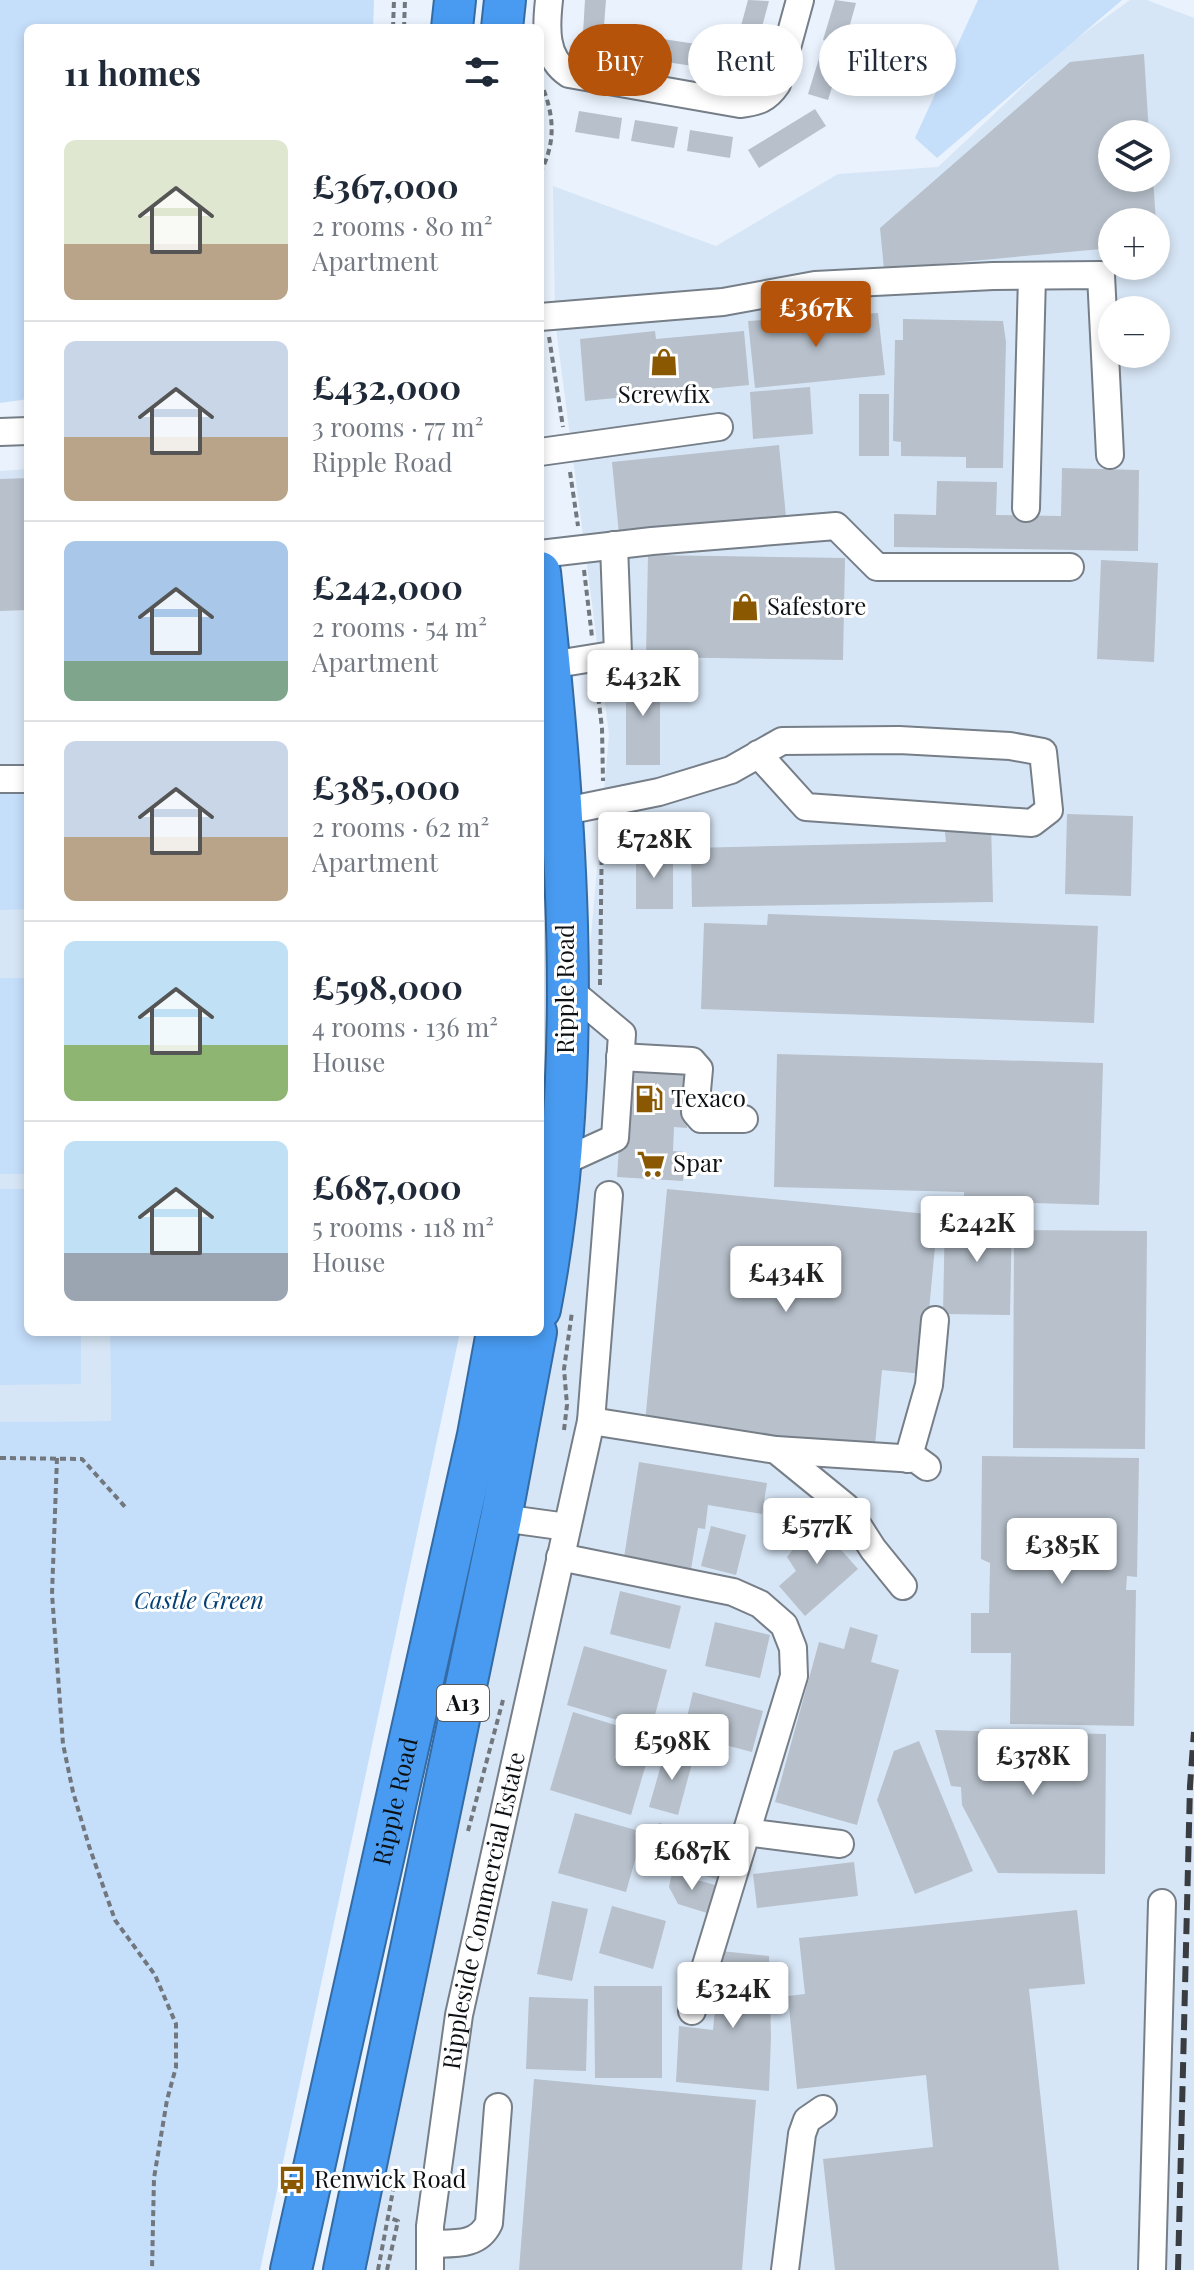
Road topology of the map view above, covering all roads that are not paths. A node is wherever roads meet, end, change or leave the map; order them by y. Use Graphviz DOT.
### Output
graph roads {
  1 [pos="455,0"];
  2 [pos="505,0"];
  3 [pos="549,0"];
  4 [pos="800,0"];
  5 [pos="452,24"];
  6 [pos="502,24"];
  7 [pos="547,72"];
  8 [pos="1032,276"];
  9 [pos="544,317"];
  10 [pos="719,427"];
  11 [pos="24,431"];
  12 [pos="0,432"];
  13 [pos="544,451"];
  14 [pos="1110,455"];
  15 [pos="1026,508"];
  16 [pos="614,545"];
  17 [pos="544,554"];
  18 [pos="1070,567"];
  19 [pos="544,609"];
  20 [pos="550,665"];
  21 [pos="758,754"];
  22 [pos="0,779"];
  23 [pos="24,779"];
  24 [pos="561,812"];
  25 [pos="567,988"];
  26 [pos="620,1057"];
  27 [pos="744,1119"];
  28 [pos="560,1163"];
  29 [pos="609,1195"];
  30 [pos="544,1288"];
  31 [pos="935,1320"];
  32 [pos="496,1336"];
  33 [pos="535,1336"];
  34 [pos="591,1421"];
  35 [pos="776,1450"];
  36 [pos="501,1518"];
  37 [pos="567,1527"];
  38 [pos="560,1557"];
  39 [pos="903,1586"];
  40 [pos="746,1832"];
  41 [pos="840,1844"];
  42 [pos="1162,1903"];
  43 [pos="692,2011"];
  44 [pos="498,2107"];
  45 [pos="823,2109"];
  46 [pos="430,2257"];
  47 [pos="291,2270"];
  48 [pos="344,2270"];
  49 [pos="785,2270"];
  50 [pos="1152,2270"];
  1 -- 5 [label="highway"];
  2 -- 6 [label="highway"];
  3 -- 7 [label="street"];
  4 -- 7 [label="street"];
  8 -- 9 [label="street"];
  8 -- 14 [label="street"];
  8 -- 15 [label="street"];
  10 -- 13 [label="street"];
  11 -- 12 [label="street"];
  16 -- 17 [label="street"];
  16 -- 18 [label="street"];
  16 -- 20 [label="street"];
  19 -- 20 [label="highway, Ripple Road"];
  20 -- 24 [label="highway, Ripple Road"];
  21 -- 21 [label="street"];
  21 -- 24 [label="street"];
  22 -- 23 [label="street"];
  24 -- 25 [label="highway, Ripple Road"];
  25 -- 26 [label="street"];
  25 -- 28 [label="highway, Ripple Road"];
  26 -- 27 [label="street"];
  26 -- 28 [label="street"];
  28 -- 30 [label="highway, Ripple Road"];
  29 -- 34 [label="street, Rippleside Commercial Estate"];
  31 -- 35 [label="street"];
  32 -- 47 [label="highway, Ripple Road / A13"];
  33 -- 36 [label="highway, Ripple Road / A13"];
  34 -- 35 [label="street"];
  34 -- 37 [label="street, Rippleside Commercial Estate"];
  35 -- 39 [label="street"];
  36 -- 37 [label="street"];
  36 -- 48 [label="highway, Ripple Road / A13"];
  37 -- 38 [label="street, Rippleside Commercial Estate"];
  38 -- 40 [label="street"];
  38 -- 46 [label="street, Rippleside Commercial Estate"];
  40 -- 41 [label="street"];
  40 -- 43 [label="street"];
  42 -- 50 [label="street"];
  44 -- 46 [label="street"];
  45 -- 49 [label="street"];
}
